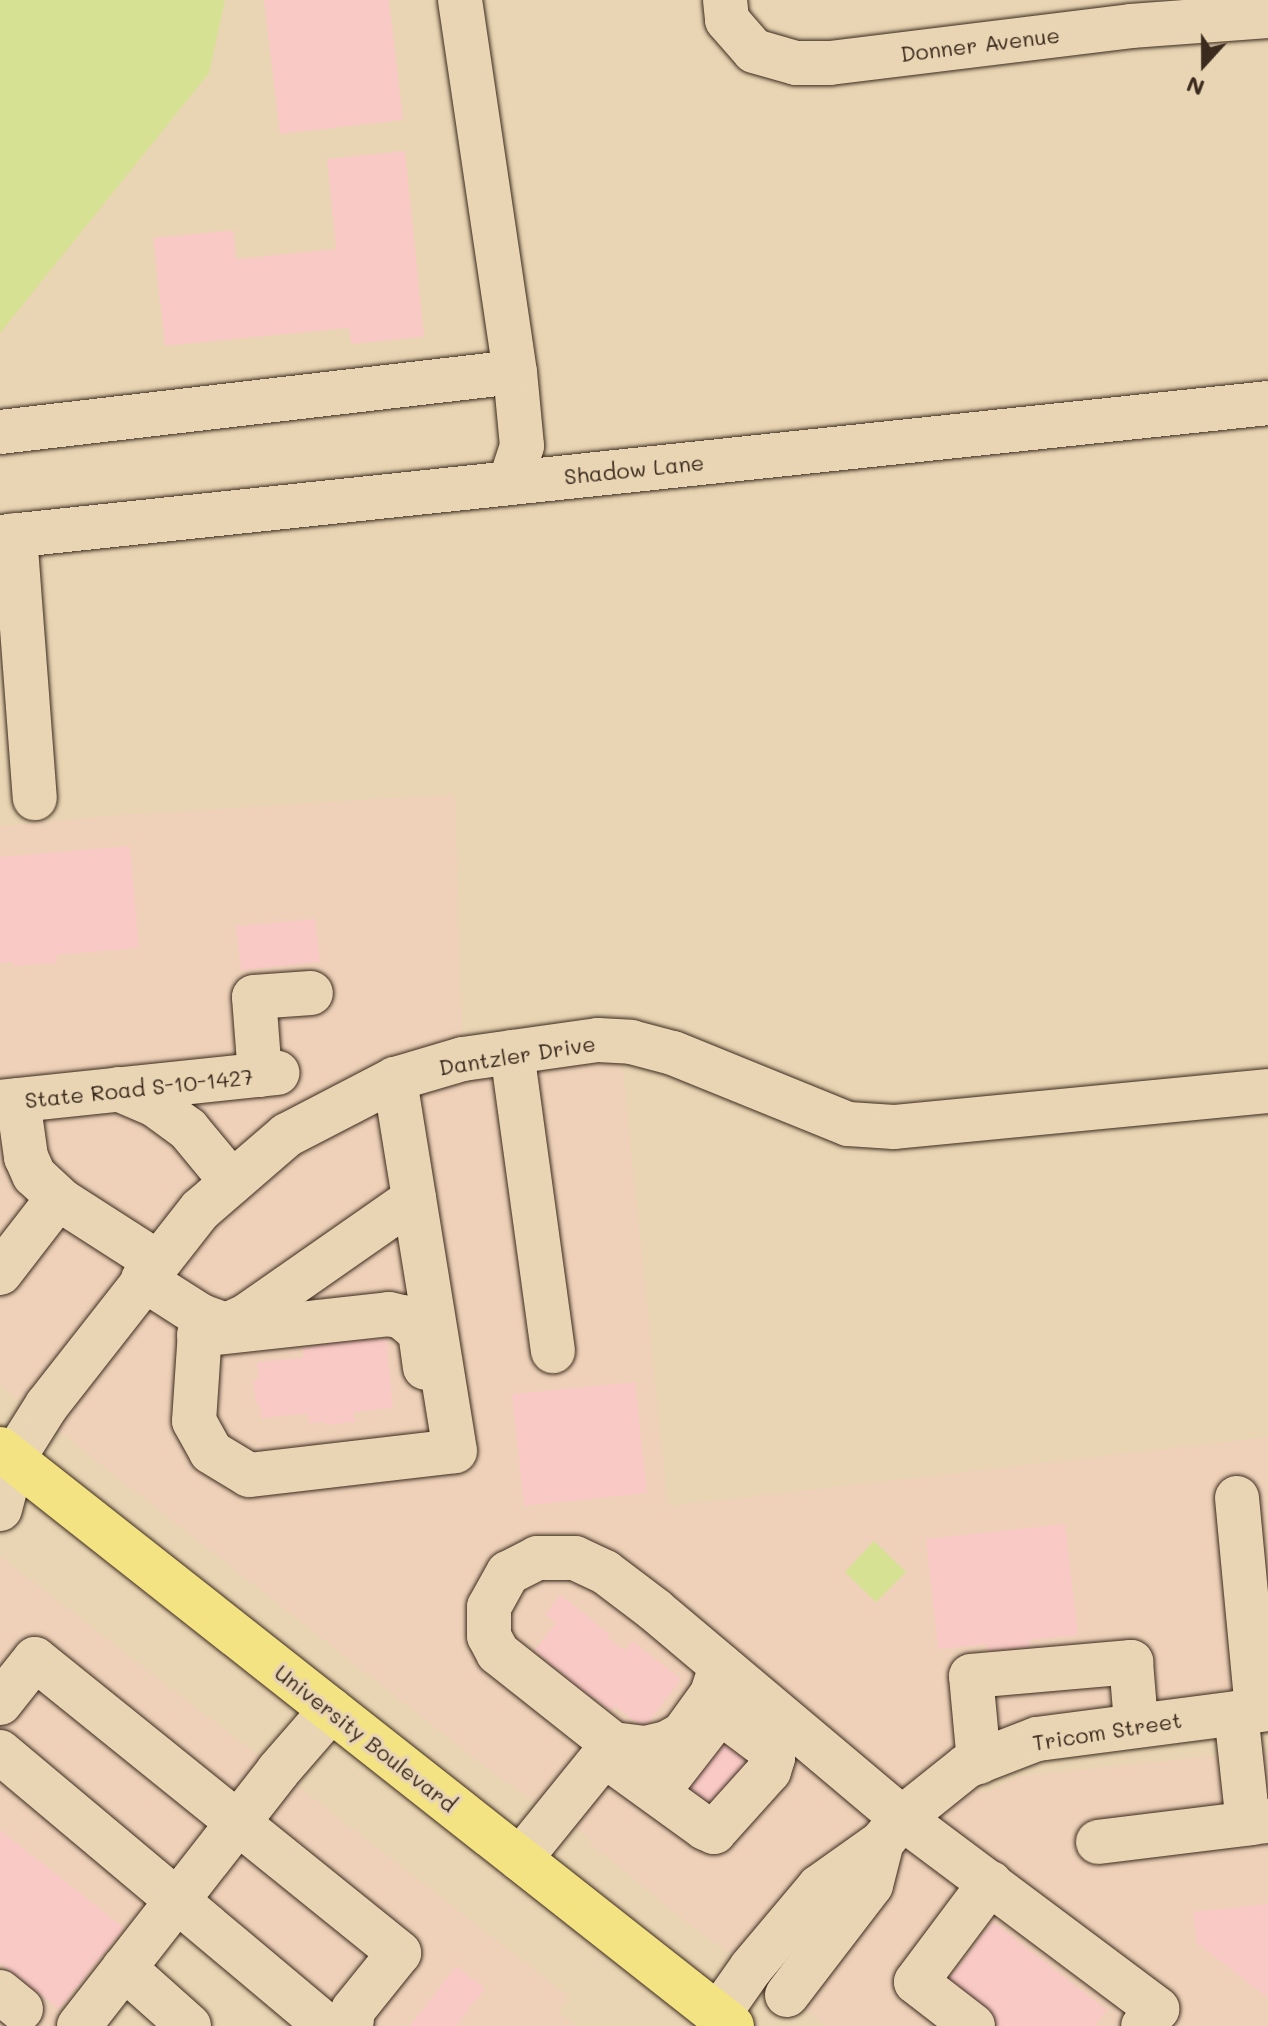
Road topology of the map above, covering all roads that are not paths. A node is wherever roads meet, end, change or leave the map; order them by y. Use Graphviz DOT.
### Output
graph roads {
  1 [pos="460,0"];
  2 [pos="725,0"];
  3 [pos="1129,13"];
  4 [pos="1268,16"];
  5 [pos="515,372"];
  6 [pos="1268,403"];
  7 [pos="0,432"];
  8 [pos="510,482"];
  9 [pos="8,536"];
  10 [pos="35,798"];
  11 [pos="311,993"];
  12 [pos="512,1052"];
  13 [pos="395,1079"];
  14 [pos="118,1089"];
  15 [pos="1268,1091"];
  16 [pos="9,1101"];
  17 [pos="232,1182"];
  18 [pos="58,1198"];
  19 [pos="414,1199"];
  20 [pos="150,1271"];
  21 [pos="0,1273"];
  22 [pos="200,1326"];
  23 [pos="553,1351"];
  24 [pos="437,1453"];
  25 [pos="4,1457"];
  26 [pos="1237,1498"];
  27 [pos="0,1509"];
  28 [pos="1258,1623"];
  29 [pos="718,1676"];
  30 [pos="0,1703"];
  31 [pos="331,1710"];
  32 [pos="1254,1711"];
  33 [pos="1136,1723"];
  34 [pos="801,1733"];
  35 [pos="618,1749"];
  36 [pos="0,1752"];
  37 [pos="979,1762"];
  38 [pos="769,1771"];
  39 [pos="657,1793"];
  40 [pos="1260,1822"];
  41 [pos="237,1823"];
  42 [pos="892,1830"];
  43 [pos="1098,1842"];
  44 [pos="520,1859"];
  45 [pos="990,1883"];
  46 [pos="178,1899"];
  47 [pos="124,1968"];
  48 [pos="787,1995"];
  49 [pos="725,2021"];
  50 [pos="79,2026"];
  51 [pos="189,2026"];
  52 [pos="326,2026"];
  53 [pos="351,2026"];
  54 [pos="973,2026"];
  55 [pos="1143,2026"];
  1 -- 5 [label="street"];
  2 -- 3 [label="street, Donner Avenue"];
  3 -- 4 [label="street, Donner Avenue"];
  5 -- 7 [label="street"];
  5 -- 8 [label="street"];
  6 -- 8 [label="street, Shadow Lane"];
  8 -- 9 [label="street, Shadow Lane"];
  9 -- 10 [label="street"];
  11 -- 14 [label="street, State Road S-10-1427"];
  12 -- 13 [label="street, Dantzler Drive"];
  12 -- 15 [label="street, Dantzler Drive"];
  12 -- 23 [label="street"];
  13 -- 17 [label="street, Dantzler Drive"];
  13 -- 19 [label="street"];
  14 -- 16 [label="street, State Road S-10-1427"];
  14 -- 17 [label="street"];
  16 -- 18 [label="street"];
  17 -- 20 [label="street, Dantzler Drive"];
  18 -- 20 [label="street"];
  18 -- 21 [label="street"];
  19 -- 22 [label="street"];
  19 -- 24 [label="street"];
  20 -- 22 [label="street"];
  20 -- 25 [label="street, Dantzler Drive"];
  22 -- 24 [label="street"];
  22 -- 24 [label="street"];
  25 -- 27 [label="street, Dantzler Drive"];
  25 -- 31 [label="main road, University Boulevard"];
  26 -- 28 [label="street"];
  28 -- 32 [label="street"];
  29 -- 34 [label="street"];
  29 -- 35 [label="street"];
  29 -- 35 [label="street"];
  29 -- 35 [label="street"];
  30 -- 41 [label="street"];
  31 -- 41 [label="street"];
  31 -- 44 [label="main road, University Boulevard"];
  32 -- 33 [label="street, Tricom Street"];
  32 -- 40 [label="street"];
  33 -- 37 [label="street, Tricom Street"];
  33 -- 37 [label="street"];
  34 -- 38 [label="street"];
  34 -- 42 [label="street"];
  35 -- 39 [label="street"];
  35 -- 44 [label="street"];
  36 -- 46 [label="street"];
  37 -- 42 [label="street, Tricom Street"];
  38 -- 39 [label="street"];
  38 -- 39 [label="street"];
  40 -- 43 [label="street"];
  41 -- 46 [label="street"];
  41 -- 53 [label="street"];
  42 -- 45 [label="street"];
  42 -- 48 [label="street"];
  42 -- 49 [label="street, Tricom Street"];
  44 -- 49 [label="main road, University Boulevard"];
  45 -- 54 [label="street"];
  45 -- 55 [label="street"];
  46 -- 47 [label="street"];
  46 -- 52 [label="street"];
  47 -- 50 [label="street"];
  47 -- 51 [label="street"];
}
